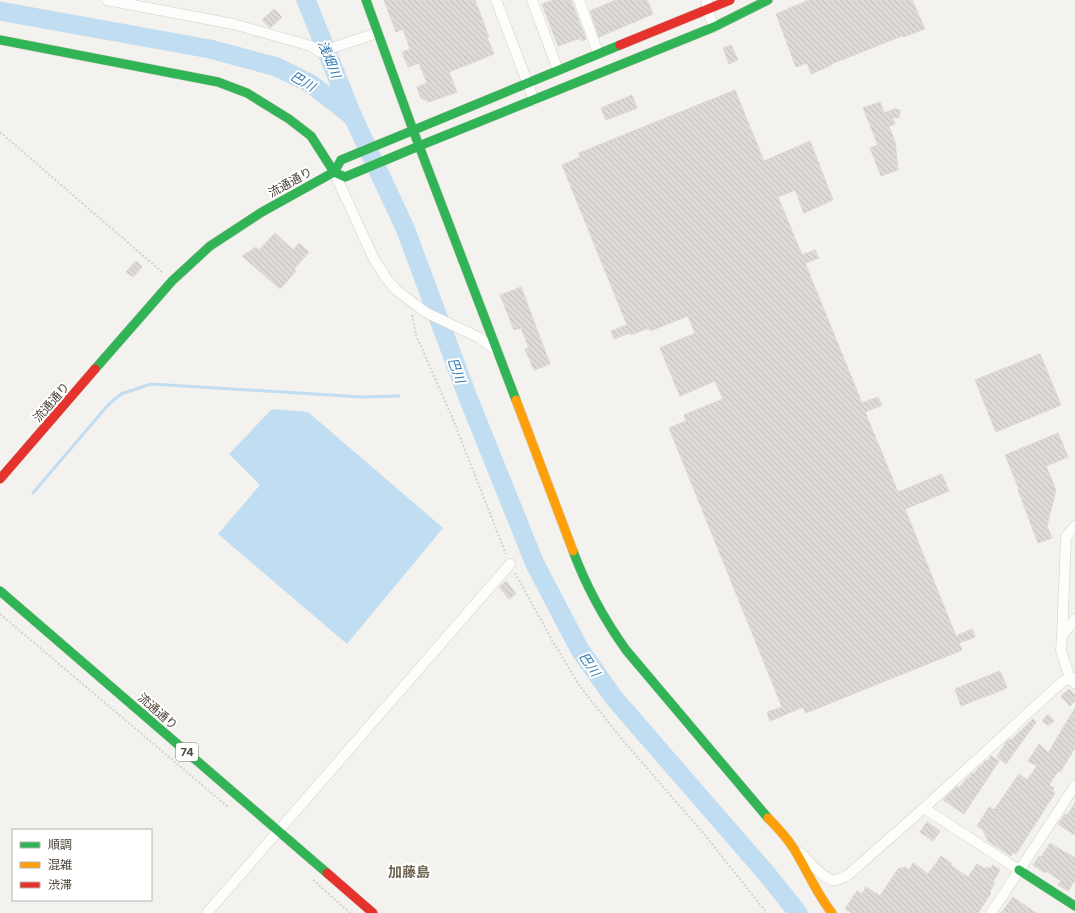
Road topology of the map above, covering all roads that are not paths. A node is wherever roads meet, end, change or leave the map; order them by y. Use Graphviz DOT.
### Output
graph roads {
  1 [pos="107,0"];
  2 [pos="366,0"];
  3 [pos="496,0"];
  4 [pos="532,0"];
  5 [pos="579,0"];
  6 [pos="730,0"];
  7 [pos="768,0"];
  8 [pos="707,4"];
  9 [pos="714,27"];
  10 [pos="377,33"];
  11 [pos="0,40"];
  12 [pos="598,53"];
  13 [pos="558,70"];
  14 [pos="527,83"];
  15 [pos="534,100"];
  16 [pos="413,130"];
  17 [pos="419,146"];
  18 [pos="334,172"];
  19 [pos="498,352"];
  20 [pos="0,479"];
  21 [pos="1075,526"];
  22 [pos="510,564"];
  23 [pos="0,591"];
  24 [pos="1075,619"];
  25 [pos="1062,636"];
  26 [pos="1073,680"];
  27 [pos="1075,786"];
  28 [pos="924,808"];
  29 [pos="278,831"];
  30 [pos="786,837"];
  31 [pos="1018,870"];
  32 [pos="1075,906"];
  33 [pos="206,913"];
  34 [pos="373,913"];
  35 [pos="832,913"];
  36 [pos="991,913"];
  1 -- 10 [label="street"];
  2 -- 10 [label="street"];
  3 -- 14 [label="street"];
  4 -- 13 [label="street"];
  5 -- 12 [label="street"];
  6 -- 8 [label="street"];
  7 -- 9 [label="street"];
  8 -- 9 [label="street"];
  8 -- 12 [label="street"];
  9 -- 15 [label="street"];
  10 -- 16 [label="street"];
  11 -- 18 [label="street, 流通通り"];
  12 -- 13 [label="street"];
  13 -- 14 [label="street"];
  14 -- 15 [label="street"];
  14 -- 16 [label="street"];
  15 -- 17 [label="street"];
  16 -- 17 [label="street"];
  16 -- 18 [label="street"];
  17 -- 18 [label="street"];
  17 -- 19 [label="street"];
  18 -- 19 [label="street"];
  18 -- 20 [label="street, 流通通り"];
  19 -- 30 [label="street"];
  21 -- 25 [label="street"];
  22 -- 29 [label="street"];
  23 -- 29 [label="street, 流通通り / 74"];
  24 -- 25 [label="street"];
  25 -- 26 [label="street"];
  26 -- 28 [label="street"];
  27 -- 31 [label="street"];
  28 -- 30 [label="street"];
  28 -- 31 [label="street"];
  29 -- 33 [label="street"];
  29 -- 34 [label="street, 流通通り / 74"];
  30 -- 35 [label="street"];
  31 -- 32 [label="street"];
  31 -- 36 [label="street"];
}
